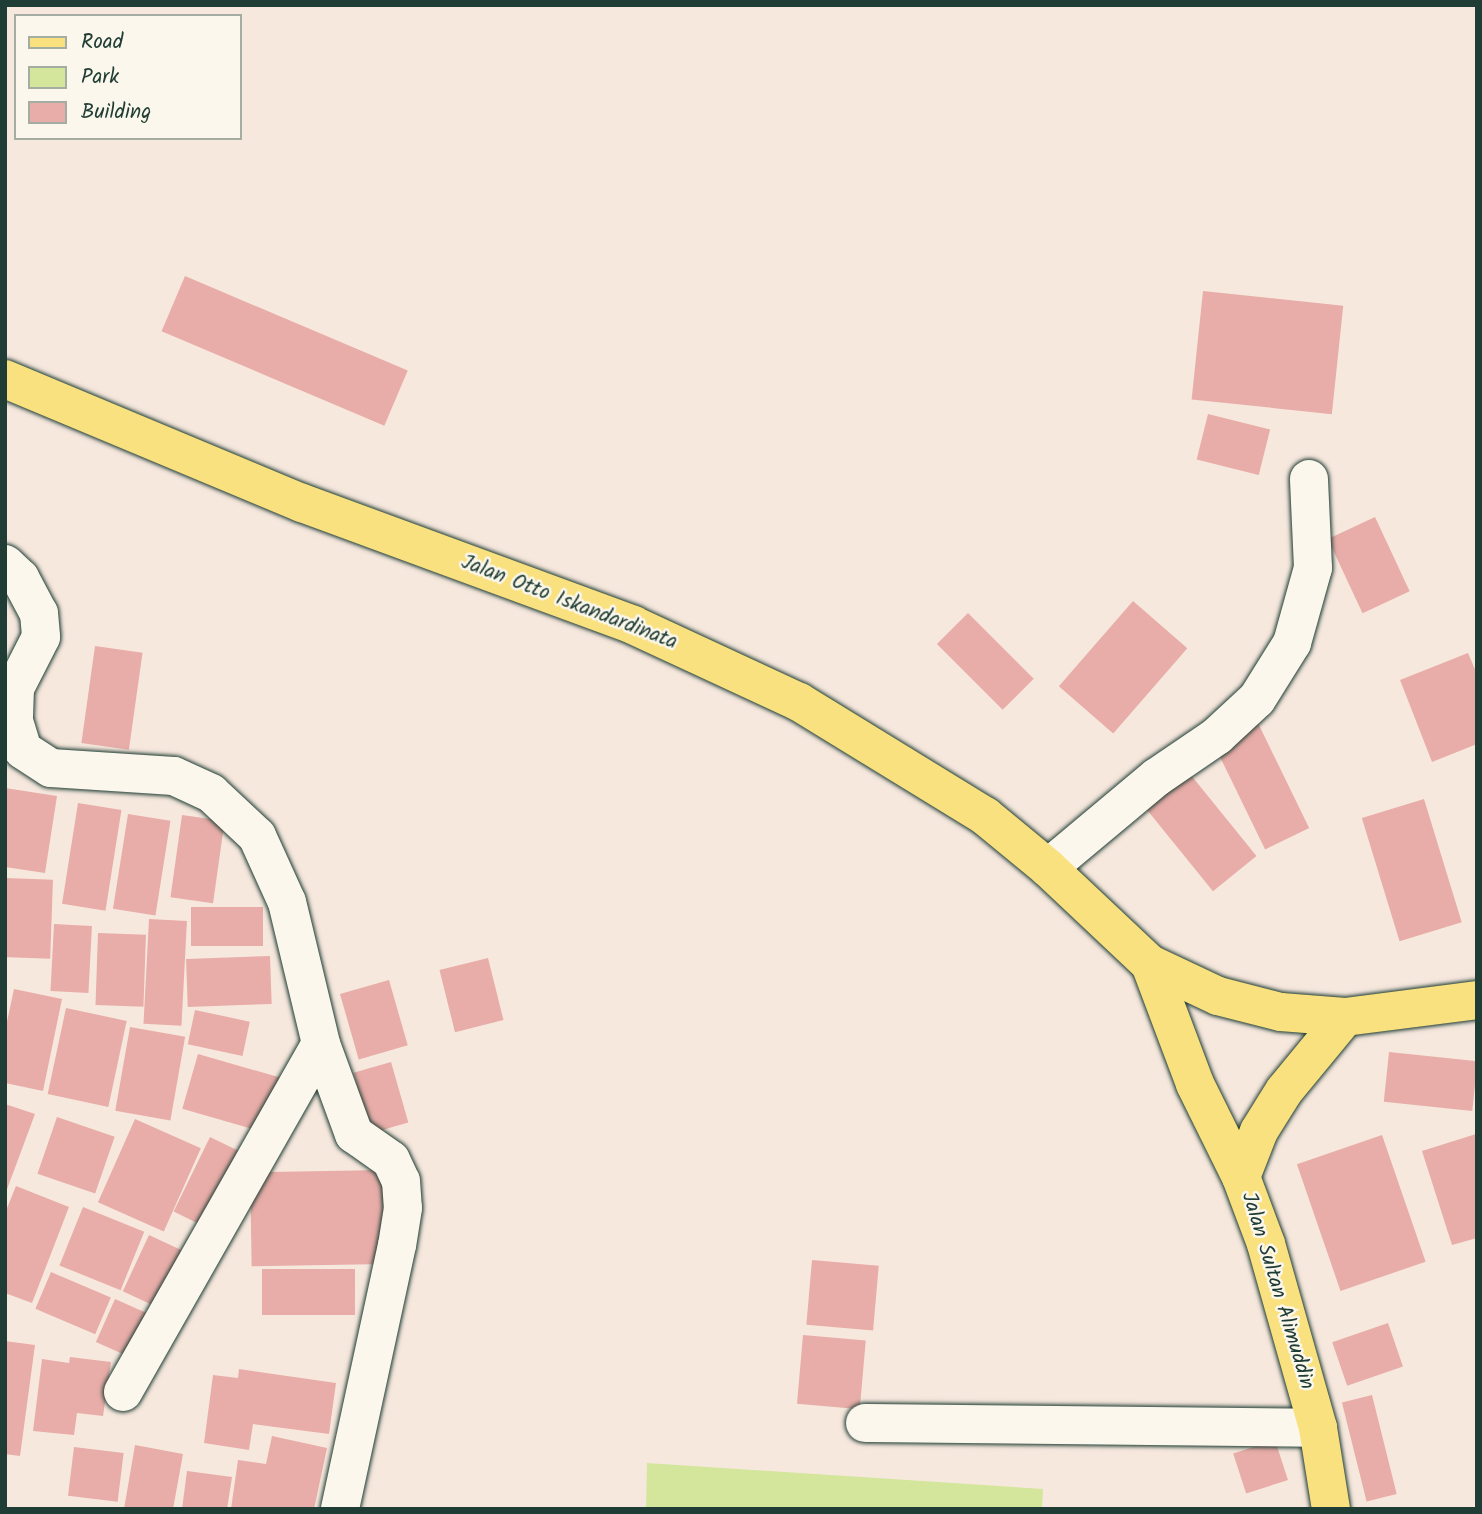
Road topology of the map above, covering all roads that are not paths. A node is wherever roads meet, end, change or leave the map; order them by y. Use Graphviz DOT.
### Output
graph roads {
  1 [pos="5,379"];
  2 [pos="1309,479"];
  3 [pos="5,564"];
  4 [pos="1048,868"];
  5 [pos="1150,964"];
  6 [pos="1477,1000"];
  7 [pos="1345,1017"];
  8 [pos="321,1044"];
  9 [pos="1241,1177"];
  10 [pos="123,1392"];
  11 [pos="865,1423"];
  12 [pos="1318,1428"];
  13 [pos="340,1509"];
  14 [pos="1331,1509"];
  1 -- 4 [label="main road, Jalan Otto Iskandardinata"];
  2 -- 4 [label="street"];
  3 -- 8 [label="street"];
  4 -- 5 [label="main road, Jalan Otto Iskandardinata"];
  5 -- 7 [label="main road"];
  5 -- 9 [label="main road, Jalan Sultan Alimuddin"];
  6 -- 7 [label="main road"];
  7 -- 9 [label="main road"];
  8 -- 10 [label="street"];
  8 -- 13 [label="street"];
  9 -- 12 [label="main road, Jalan Sultan Alimuddin"];
  11 -- 12 [label="street"];
  12 -- 14 [label="main road, Jalan Sultan Alimuddin"];
}
